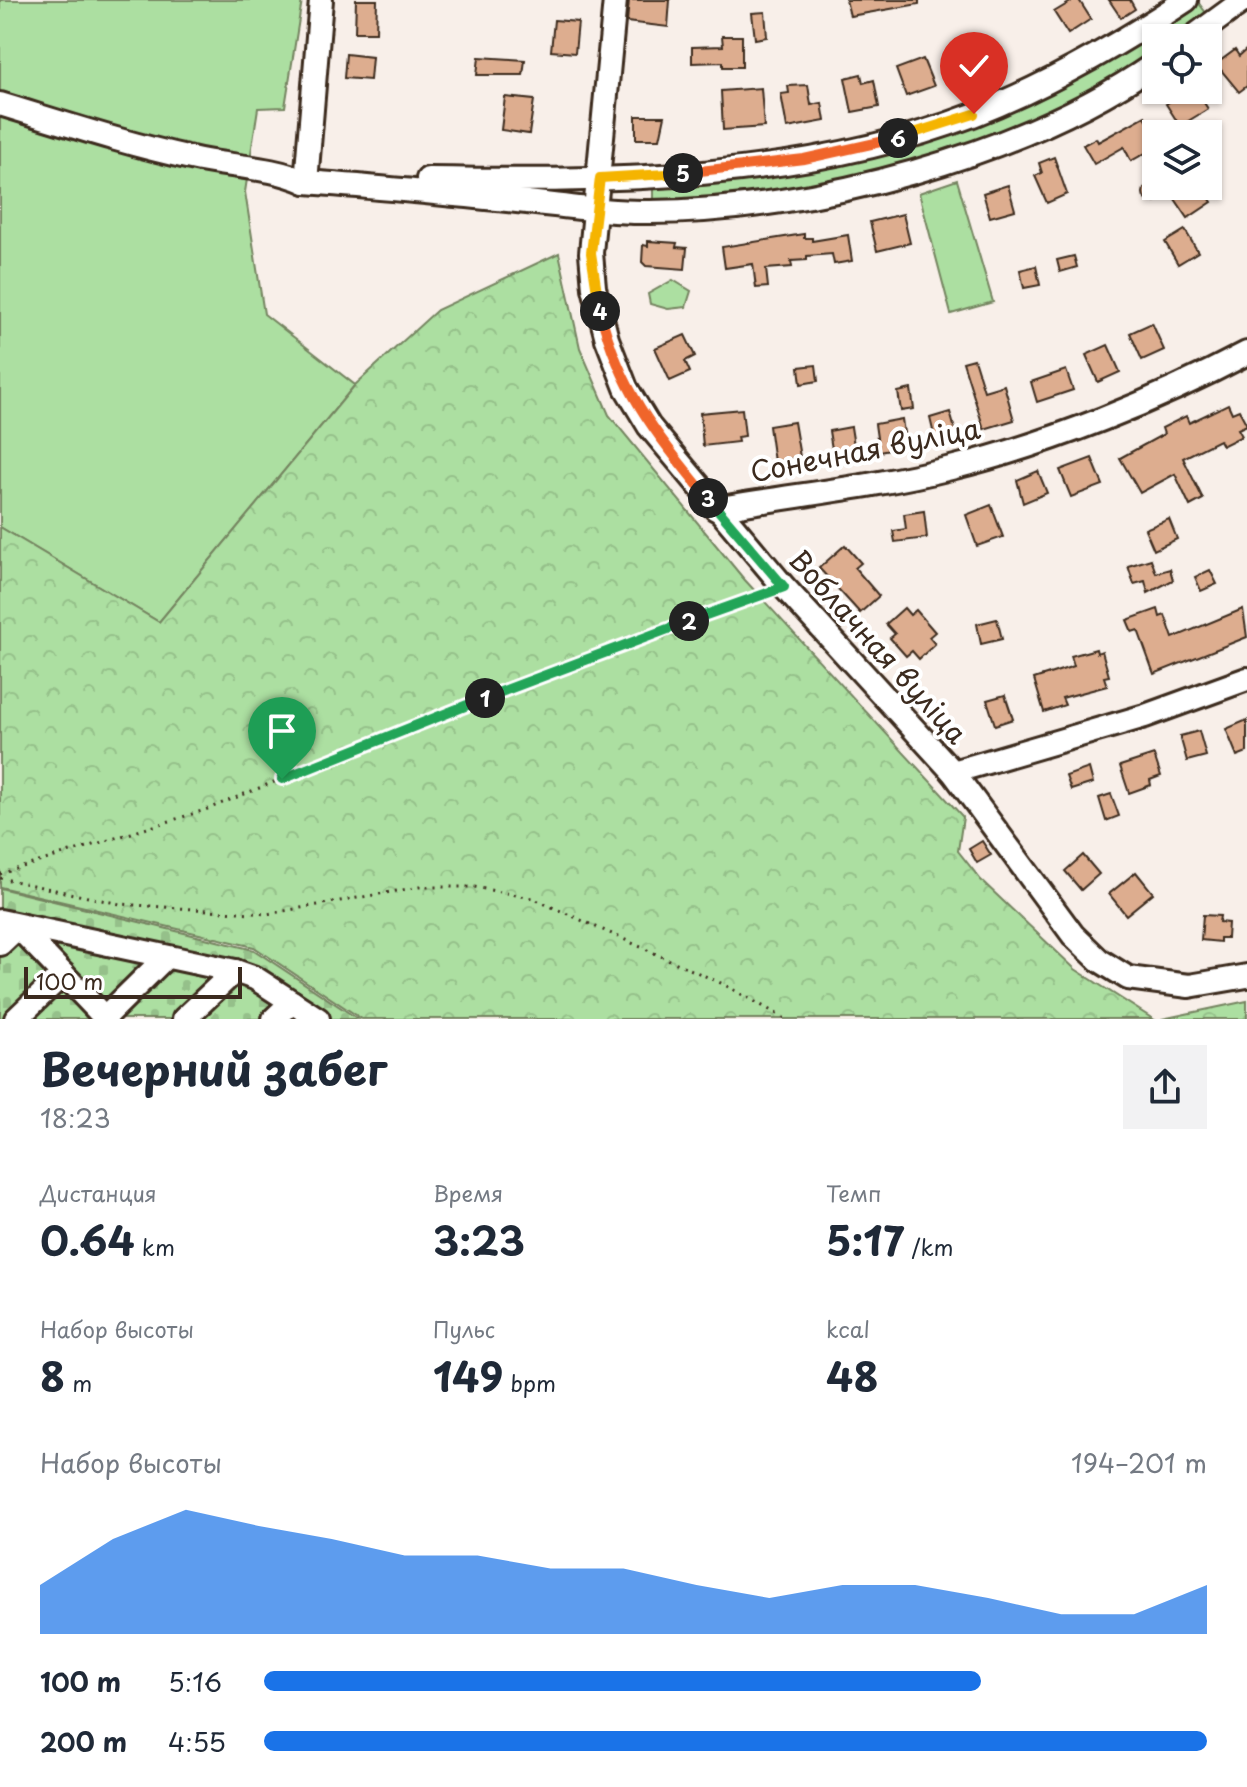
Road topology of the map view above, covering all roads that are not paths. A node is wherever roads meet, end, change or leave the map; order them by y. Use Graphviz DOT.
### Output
graph roads {
  1 [pos="321,0"];
  2 [pos="615,0"];
  3 [pos="1186,0"];
  4 [pos="1245,1"];
  5 [pos="1212,24"];
  6 [pos="1142,71"];
  7 [pos="0,104"];
  8 [pos="307,175"];
  9 [pos="600,178"];
  10 [pos="597,209"];
  11 [pos="1247,353"];
  12 [pos="716,509"];
  13 [pos="1247,679"];
  14 [pos="953,772"];
  15 [pos="9,924"];
  16 [pos="0,944"];
  17 [pos="166,957"];
  18 [pos="235,971"];
  19 [pos="63,974"];
  20 [pos="1247,976"];
  21 [pos="292,1002"];
  22 [pos="104,1018"];
  23 [pos="16,1019"];
  24 [pos="184,1019"];
  25 [pos="274,1019"];
  26 [pos="318,1019"];
  1 -- 8 [label="street"];
  2 -- 9 [label="street"];
  3 -- 9 [label="street"];
  4 -- 5 [label="street"];
  6 -- 10 [label="street"];
  7 -- 8 [label="street"];
  8 -- 9 [label="street"];
  8 -- 10 [label="street"];
  9 -- 10 [label="street"];
  10 -- 12 [label="street"];
  11 -- 12 [label="street, Сонечная вуліца"];
  12 -- 14 [label="street, Воблачная вуліца"];
  13 -- 14 [label="street, Воблачная вуліца"];
  14 -- 20 [label="street"];
  15 -- 16 [label="street"];
  15 -- 17 [label="street"];
  15 -- 19 [label="street"];
  17 -- 18 [label="street"];
  17 -- 22 [label="street"];
  18 -- 21 [label="street"];
  18 -- 24 [label="street"];
  19 -- 22 [label="street"];
  19 -- 23 [label="street"];
  21 -- 25 [label="street"];
  21 -- 26 [label="street"];
}
